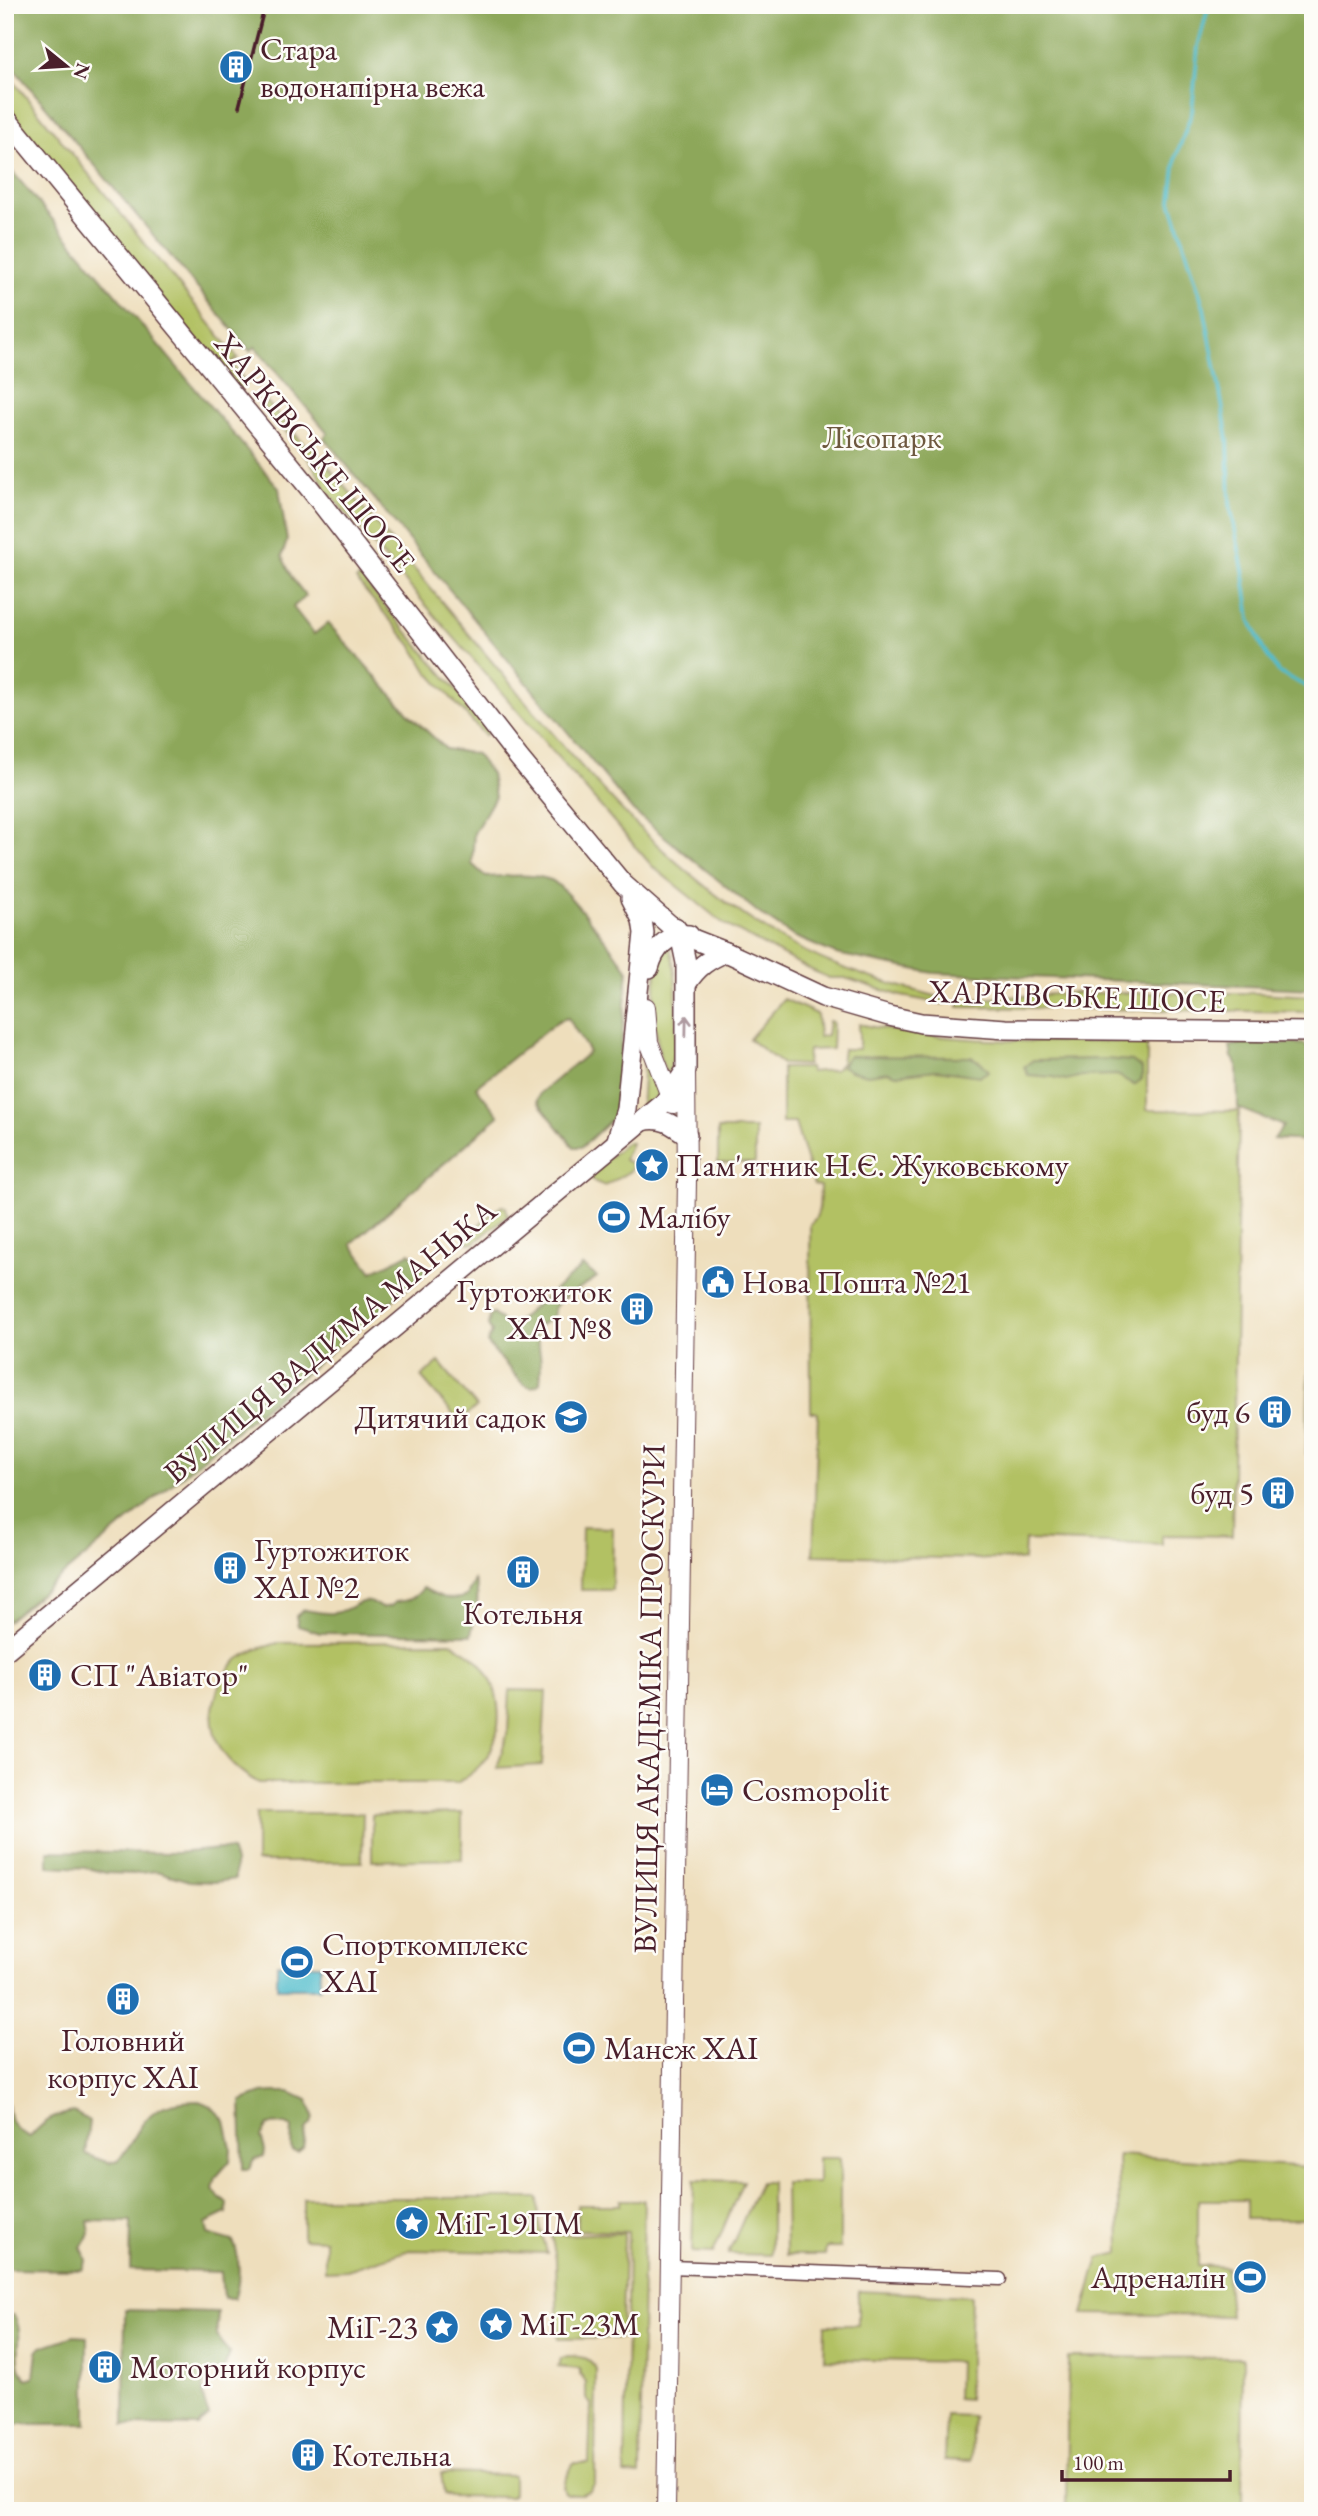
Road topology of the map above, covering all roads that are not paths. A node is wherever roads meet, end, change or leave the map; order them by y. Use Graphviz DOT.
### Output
graph roads {
  1 [pos="5,117"];
  2 [pos="577,826"];
  3 [pos="623,884"];
  4 [pos="655,897"];
  5 [pos="643,926"];
  6 [pos="680,934"];
  7 [pos="720,948"];
  8 [pos="649,968"];
  9 [pos="687,983"];
  10 [pos="646,1007"];
  11 [pos="1313,1032"];
  12 [pos="686,1070"];
  13 [pos="670,1095"];
  14 [pos="643,1121"];
  15 [pos="687,1135"];
  16 [pos="617,1140"];
  17 [pos="5,1651"];
  18 [pos="670,2267"];
  19 [pos="1000,2279"];
  20 [pos="666,2511"];
  1 -- 2 [label="main road, ХАРКІВСЬКЕ ШОСЕ"];
  2 -- 3 [label="main road, ХАРКІВСЬКЕ ШОСЕ"];
  2 -- 4 [label="main road, ХАРКІВСЬКЕ ШОСЕ"];
  3 -- 5 [label="main road"];
  3 -- 6 [label="main road, ХАРКІВСЬКЕ ШОСЕ"];
  4 -- 6 [label="main road, ВУЛИЦЯ АКАДЕМІКА ПРОСКУРИ"];
  4 -- 7 [label="main road, ХАРКІВСЬКЕ ШОСЕ"];
  5 -- 8 [label="main road"];
  5 -- 16 [label="main road"];
  6 -- 7 [label="main road, ХАРКІВСЬКЕ ШОСЕ"];
  6 -- 8 [label="main road"];
  6 -- 9 [label="main road, ВУЛИЦЯ АКАДЕМІКА ПРОСКУРИ"];
  7 -- 9 [label="main road"];
  7 -- 11 [label="main road, ХАРКІВСЬКЕ ШОСЕ"];
  8 -- 10 [label="main road"];
  12 -- 9 [label="main road, ВУЛИЦЯ АКАДЕМІКА ПРОСКУРИ, one-way"];
  10 -- 13 [label="street"];
  10 -- 16 [label="main road"];
  12 -- 13 [label="main road, ВУЛИЦЯ ВАДИМА МАНЬКА"];
  12 -- 15 [label="street, ВУЛИЦЯ АКАДЕМІКА ПРОСКУРИ"];
  13 -- 14 [label="main road, ВУЛИЦЯ ВАДИМА МАНЬКА"];
  13 -- 15 [label="street"];
  14 -- 15 [label="main road"];
  14 -- 16 [label="main road, ВУЛИЦЯ ВАДИМА МАНЬКА"];
  15 -- 18 [label="street, ВУЛИЦЯ АКАДЕМІКА ПРОСКУРИ"];
  16 -- 17 [label="main road, ВУЛИЦЯ ВАДИМА МАНЬКА"];
  18 -- 19 [label="street"];
  18 -- 20 [label="street, ВУЛИЦЯ АКАДЕМІКА ПРОСКУРИ"];
}
